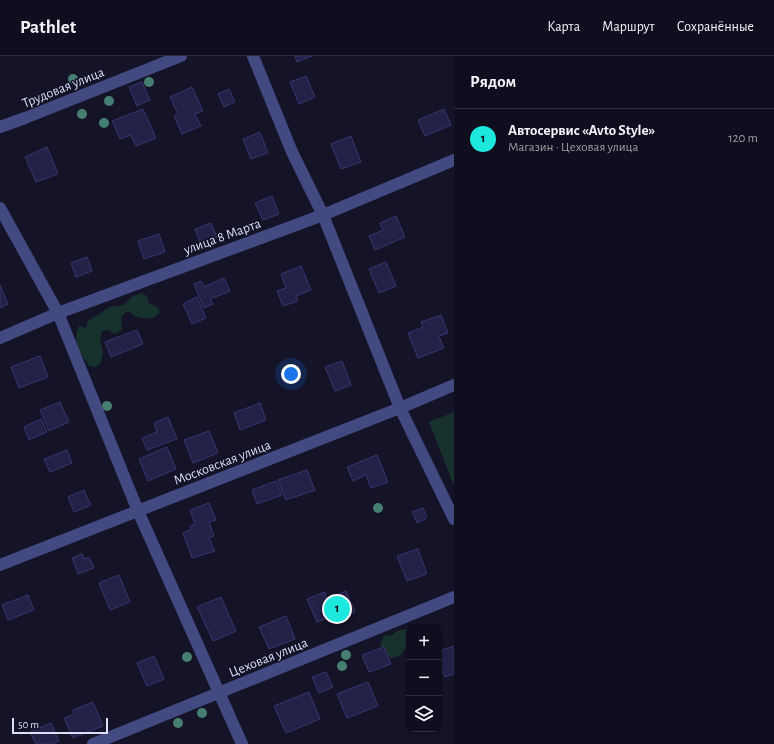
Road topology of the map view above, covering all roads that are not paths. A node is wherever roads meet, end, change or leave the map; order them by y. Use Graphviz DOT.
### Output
graph roads {
  1 [pos="181,56"];
  2 [pos="253,56"];
  3 [pos="1,128"];
  4 [pos="454,160"];
  5 [pos="0,208"];
  6 [pos="323,215"];
  7 [pos="58,314"];
  8 [pos="0,338"];
  9 [pos="454,385"];
  10 [pos="400,408"];
  11 [pos="138,511"];
  12 [pos="454,519"];
  13 [pos="0,565"];
  14 [pos="454,597"];
  15 [pos="220,693"];
  16 [pos="92,744"];
  17 [pos="242,744"];
  1 -- 3 [label="street, Трудовая улица"];
  2 -- 6 [label="street"];
  4 -- 6 [label="street, улица 8 Марта"];
  5 -- 7 [label="street"];
  6 -- 7 [label="street, улица 8 Марта"];
  6 -- 10 [label="street"];
  7 -- 8 [label="street, улица 8 Марта"];
  7 -- 11 [label="street"];
  9 -- 10 [label="street, Московская улица"];
  10 -- 11 [label="street, Московская улица"];
  10 -- 12 [label="street"];
  11 -- 13 [label="street, Московская улица"];
  11 -- 15 [label="street"];
  14 -- 15 [label="street, Цеховая улица"];
  15 -- 16 [label="street, Цеховая улица"];
  15 -- 17 [label="street"];
}
